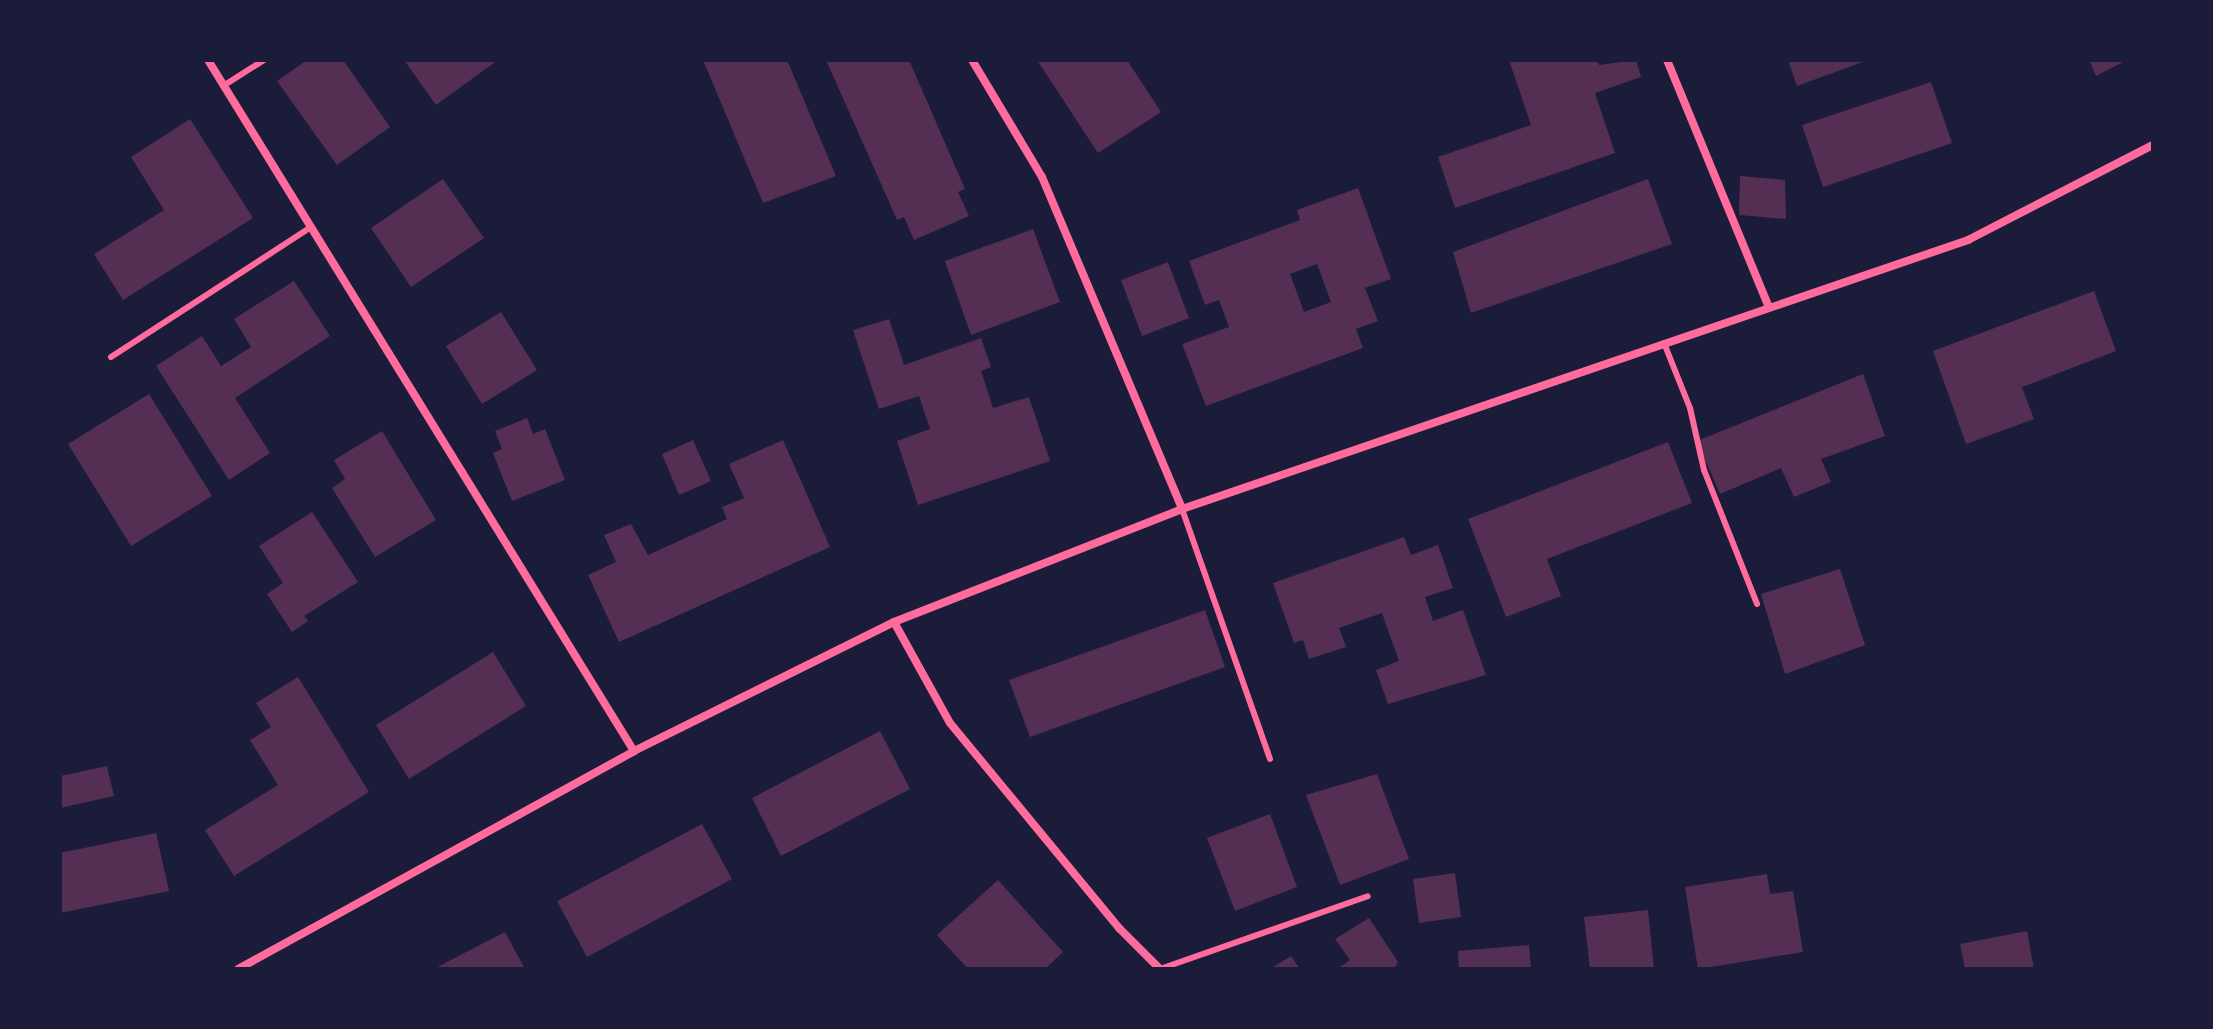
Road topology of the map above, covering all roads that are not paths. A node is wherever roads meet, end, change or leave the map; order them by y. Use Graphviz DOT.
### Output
graph roads {
  1 [pos="208,60"];
  2 [pos="264,60"];
  3 [pos="972,60"];
  4 [pos="1667,60"];
  5 [pos="223,86"];
  6 [pos="2153,145"];
  7 [pos="311,227"];
  8 [pos="1769,307"];
  9 [pos="1664,343"];
  10 [pos="111,357"];
  11 [pos="1182,509"];
  12 [pos="1757,604"];
  13 [pos="894,622"];
  14 [pos="634,751"];
  15 [pos="1270,759"];
  16 [pos="1368,896"];
  17 [pos="238,969"];
  18 [pos="1160,969"];
  1 -- 5 [label="street"];
  2 -- 5 [label="lane"];
  3 -- 11 [label="street"];
  4 -- 8 [label="street"];
  5 -- 7 [label="street"];
  6 -- 8 [label="street"];
  7 -- 10 [label="lane"];
  7 -- 14 [label="street"];
  8 -- 9 [label="street"];
  9 -- 11 [label="street"];
  9 -- 12 [label="lane"];
  11 -- 13 [label="street"];
  11 -- 15 [label="lane"];
  13 -- 14 [label="street"];
  13 -- 18 [label="street"];
  14 -- 17 [label="street"];
  16 -- 18 [label="lane"];
}
